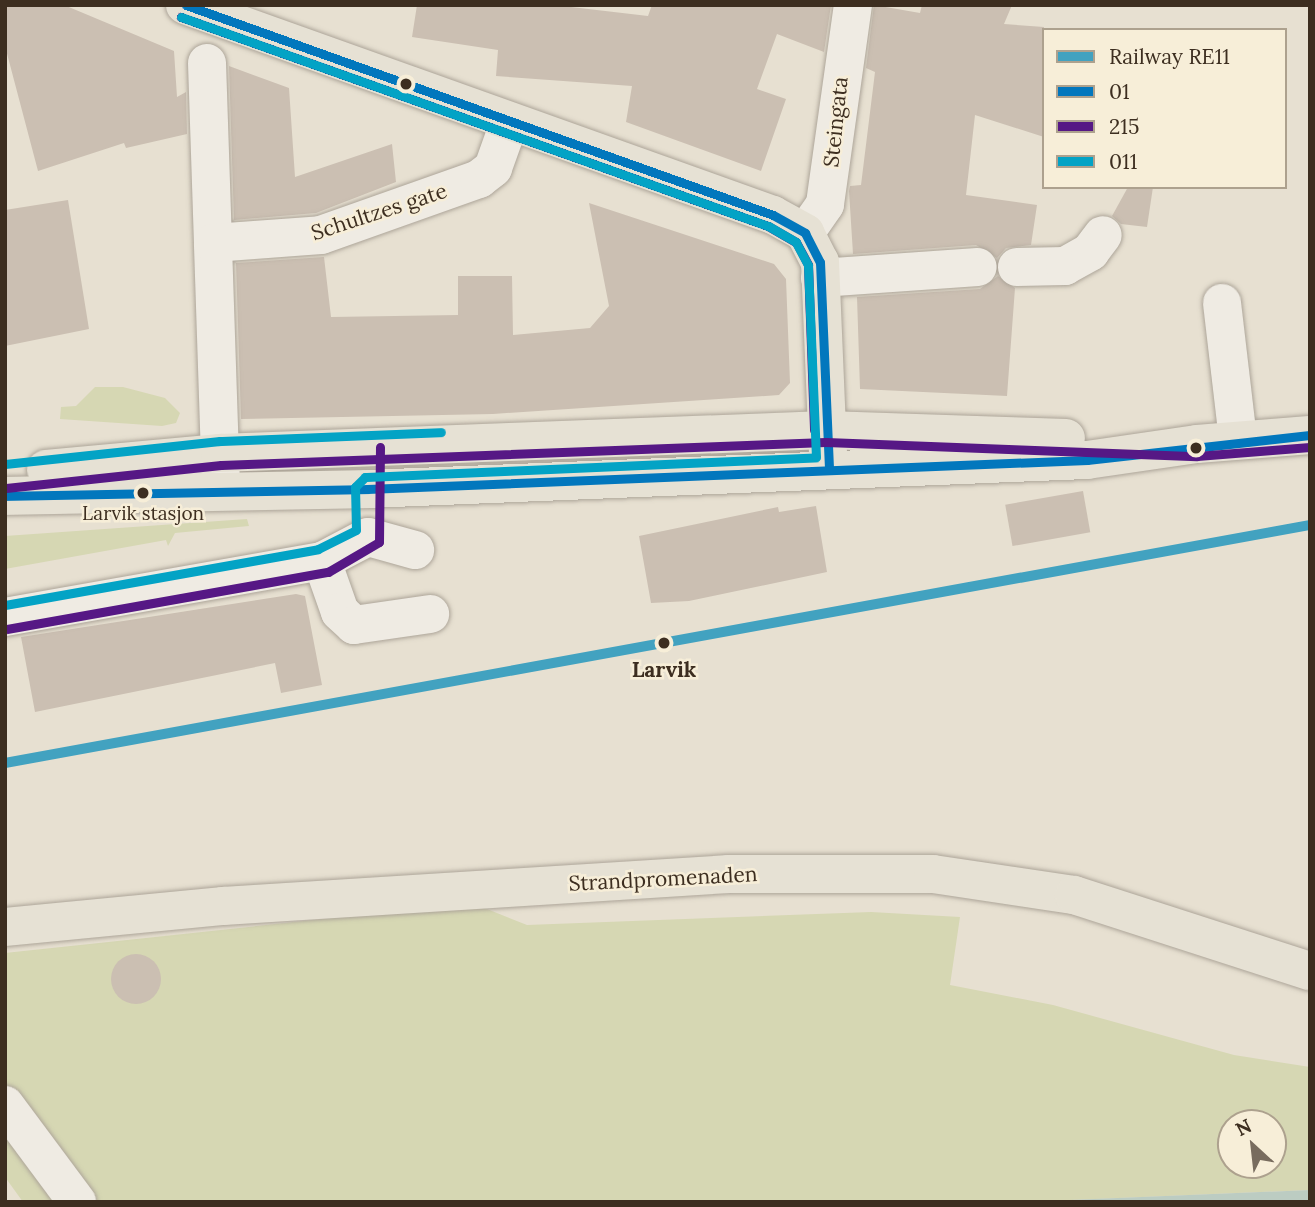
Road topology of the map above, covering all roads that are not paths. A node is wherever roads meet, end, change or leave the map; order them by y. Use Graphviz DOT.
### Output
graph roads {
  1 [pos="846,7"];
  2 [pos="208,9"];
  3 [pos="207,64"];
  4 [pos="509,123"];
  5 [pos="805,233"];
  6 [pos="1103,235"];
  7 [pos="213,243"];
  8 [pos="978,267"];
  9 [pos="1017,267"];
  10 [pos="820,278"];
  11 [pos="1223,303"];
  12 [pos="826,430"];
  13 [pos="1310,435"];
  14 [pos="1238,440"];
  15 [pos="1197,444"];
  16 [pos="368,447"];
  17 [pos="829,469"];
  18 [pos="221,471"];
  19 [pos="5,475"];
  20 [pos="367,489"];
  21 [pos="5,496"];
  22 [pos="368,537"];
  23 [pos="415,550"];
  24 [pos="322,561"];
  25 [pos="274,569"];
  26 [pos="206,580"];
  27 [pos="5,591"];
  28 [pos="430,614"];
  29 [pos="5,617"];
  30 [pos="5,630"];
  31 [pos="5,927"];
  32 [pos="1310,971"];
  33 [pos="5,1105"];
  34 [pos="77,1202"];
  1 -- 5 [label="street, Steingata"];
  2 -- 4 [label="main road"];
  3 -- 7 [label="street"];
  4 -- 5 [label="main road"];
  4 -- 7 [label="street, Schultzes gate"];
  5 -- 10 [label="main road"];
  6 -- 9 [label="street"];
  7 -- 18 [label="street"];
  8 -- 10 [label="street"];
  10 -- 12 [label="main road"];
  11 -- 14 [label="street"];
  12 -- 15 [label="main road"];
  12 -- 16 [label="main road"];
  12 -- 17 [label="main road"];
  13 -- 14 [label="main road"];
  14 -- 15 [label="main road"];
  15 -- 17 [label="main road"];
  16 -- 18 [label="main road"];
  16 -- 20 [label="street"];
  17 -- 20 [label="main road"];
  18 -- 19 [label="main road"];
  18 -- 20 [label="main road"];
  18 -- 21 [label="main road"];
  20 -- 22 [label="street"];
  22 -- 23 [label="street"];
  22 -- 24 [label="street"];
  24 -- 25 [label="street"];
  24 -- 28 [label="street"];
  25 -- 26 [label="street"];
  25 -- 30 [label="street"];
  26 -- 27 [label="street"];
  26 -- 29 [label="street"];
  31 -- 32 [label="main road, Strandpromenaden"];
  33 -- 34 [label="street"];
}
